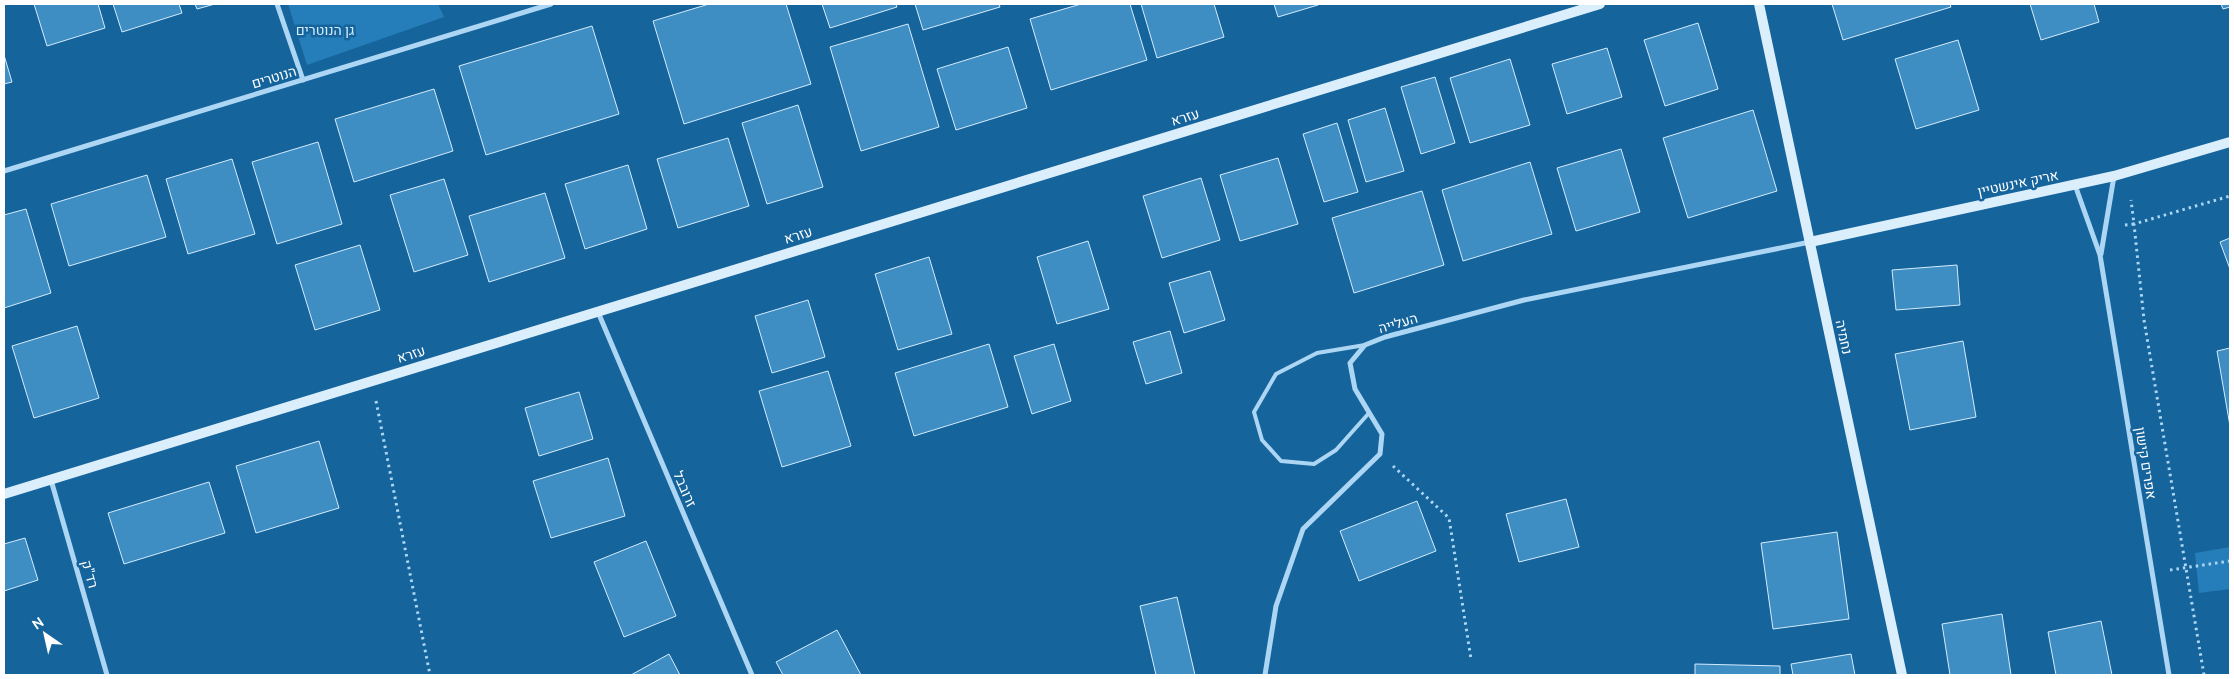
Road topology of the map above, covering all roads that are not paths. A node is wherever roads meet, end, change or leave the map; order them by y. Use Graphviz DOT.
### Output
graph roads {
  1 [pos="277,4"];
  2 [pos="551,4"];
  3 [pos="1600,4"];
  4 [pos="1759,4"];
  5 [pos="303,80"];
  6 [pos="2230,142"];
  7 [pos="4,172"];
  8 [pos="2114,176"];
  9 [pos="2075,185"];
  10 [pos="1810,242"];
  11 [pos="2100,255"];
  12 [pos="598,311"];
  13 [pos="1365,345"];
  14 [pos="1369,412"];
  15 [pos="51,479"];
  16 [pos="4,494"];
  17 [pos="107,675"];
  18 [pos="752,675"];
  19 [pos="1265,675"];
  20 [pos="1902,675"];
  21 [pos="2169,675"];
  1 -- 5 [label="street"];
  2 -- 5 [label="street, הנוטרים"];
  3 -- 12 [label="street, עזרא"];
  4 -- 10 [label="street, נחמיה"];
  5 -- 7 [label="street, הנוטרים"];
  6 -- 8 [label="street, אריק אינשטיין"];
  8 -- 9 [label="street, אריק אינשטיין"];
  8 -- 11 [label="street, אפרים קישון"];
  9 -- 10 [label="street, אריק אינשטיין"];
  9 -- 11 [label="street, אפרים קישון"];
  10 -- 13 [label="street, העלייה"];
  10 -- 20 [label="street, נחמיה"];
  11 -- 21 [label="street, אפרים קישון"];
  12 -- 15 [label="street, עזרא"];
  12 -- 18 [label="street, זרובבל"];
  13 -- 14 [label="street, העלייה"];
  13 -- 14 [label="lane"];
  14 -- 19 [label="street, העלייה"];
  15 -- 16 [label="street, עזרא"];
  15 -- 17 [label="street, רד\"ק"];
}
